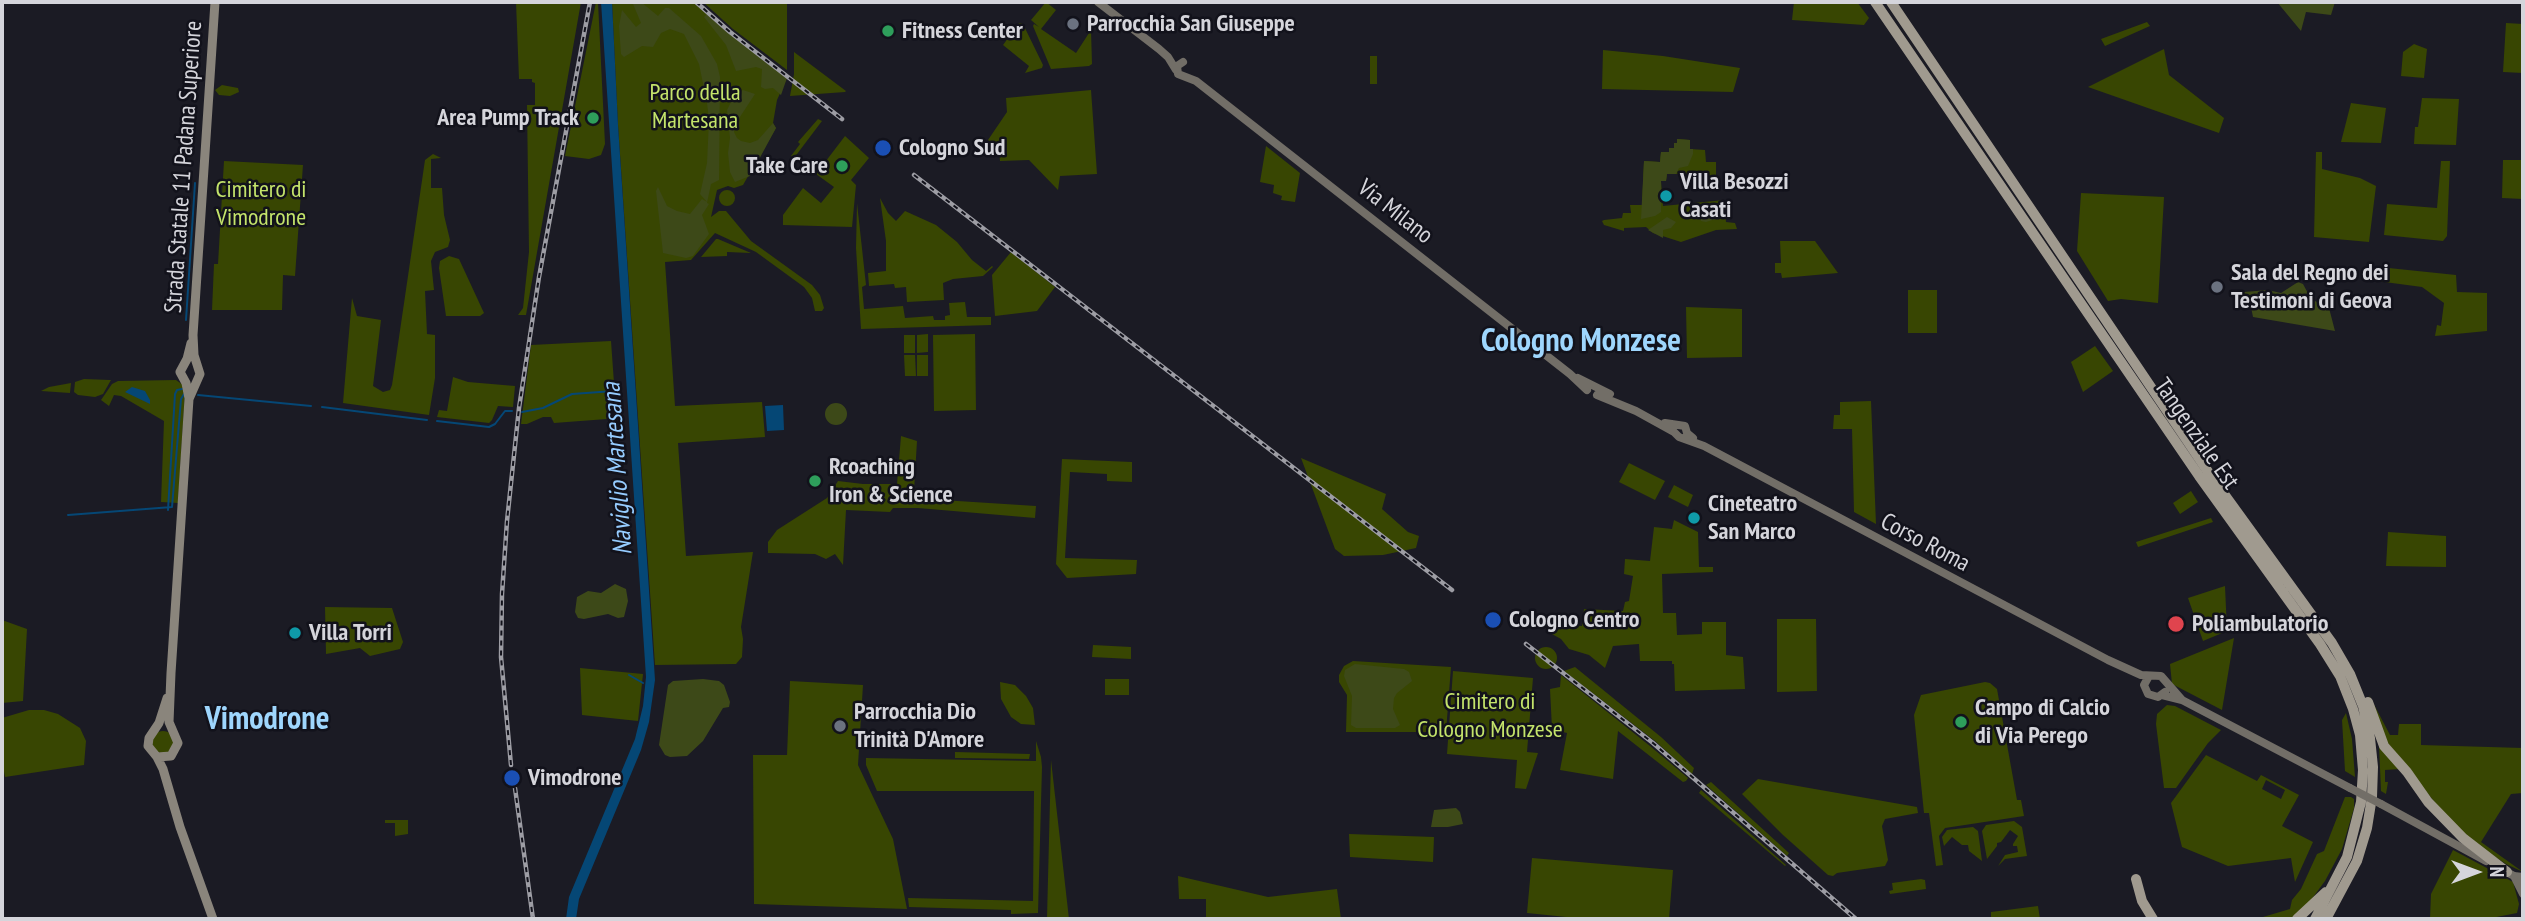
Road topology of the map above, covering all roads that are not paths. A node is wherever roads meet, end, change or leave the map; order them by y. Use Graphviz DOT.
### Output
graph roads {
  1 [pos="215,2"];
  2 [pos="1098,2"];
  3 [pos="1875,2"];
  4 [pos="1891,2"];
  5 [pos="1168,57"];
  6 [pos="1183,62"];
  7 [pos="1176,70"];
  8 [pos="1187,73"];
  9 [pos="193,335"];
  10 [pos="184,364"];
  11 [pos="197,365"];
  12 [pos="197,380"];
  13 [pos="184,381"];
  14 [pos="1594,389"];
  15 [pos="189,399"];
  16 [pos="2337,651"];
  17 [pos="2130,671"];
  18 [pos="171,673"];
  19 [pos="2149,676"];
  20 [pos="2166,682"];
  21 [pos="2144,687"];
  22 [pos="2162,695"];
  23 [pos="2182,700"];
  24 [pos="155,730"];
  25 [pos="173,731"];
  26 [pos="171,755"];
  27 [pos="158,757"];
  28 [pos="2136,879"];
  29 [pos="2337,879"];
  30 [pos="2518,880"];
  31 [pos="215,919"];
  32 [pos="2152,919"];
  33 [pos="2297,919"];
  34 [pos="2315,919"];
  35 [pos="2326,919"];
  1 -- 9 [label="main road, Strada Statale 11 Padana Superiore"];
  2 -- 5 [label="main road, Via Milano"];
  3 -- 29 [label="highway, Tangenziale Est"];
  4 -- 16 [label="highway, Tangenziale Est"];
  5 -- 6 [label="main road, Via Milano"];
  5 -- 7 [label="main road, Via Milano"];
  6 -- 7 [label="main road"];
  6 -- 8 [label="main road"];
  7 -- 8 [label="main road, Via Milano"];
  8 -- 14 [label="main road, Via Milano"];
  9 -- 10 [label="main road, Strada Statale 11 Padana Superiore"];
  9 -- 11 [label="main road, Strada Statale 11 Padana Superiore"];
  10 -- 11 [label="main road"];
  10 -- 13 [label="main road, Strada Statale 11 Padana Superiore"];
  11 -- 12 [label="main road, Strada Statale 11 Padana Superiore"];
  12 -- 13 [label="main road"];
  12 -- 15 [label="main road, Strada Statale 11 Padana Superiore"];
  13 -- 15 [label="main road, Strada Statale 11 Padana Superiore"];
  14 -- 17 [label="main road, Corso Roma"];
  15 -- 18 [label="main road, Strada Statale 11 Padana Superiore"];
  16 -- 30 [label="highway"];
  16 -- 35 [label="highway, Tangenziale Est"];
  17 -- 19 [label="main road, Corso Roma"];
  17 -- 21 [label="main road, Corso Roma"];
  18 -- 24 [label="main road, Strada Statale 11 Padana Superiore"];
  18 -- 25 [label="main road, Strada Statale 11 Padana Superiore"];
  19 -- 20 [label="main road"];
  19 -- 21 [label="main road"];
  20 -- 22 [label="main road"];
  20 -- 23 [label="main road"];
  21 -- 22 [label="main road"];
  22 -- 23 [label="main road"];
  23 -- 30 [label="main road, bridge"];
  24 -- 25 [label="main road"];
  24 -- 27 [label="main road, Strada Statale 11 Padana Superiore"];
  25 -- 26 [label="main road, Strada Statale 11 Padana Superiore"];
  26 -- 27 [label="main road"];
  26 -- 31 [label="main road, Strada Statale 11 Padana Superiore"];
  27 -- 31 [label="main road, Strada Statale 11 Padana Superiore"];
  28 -- 32 [label="highway"];
  29 -- 33 [label="highway"];
  29 -- 34 [label="highway, Tangenziale Est"];
}
